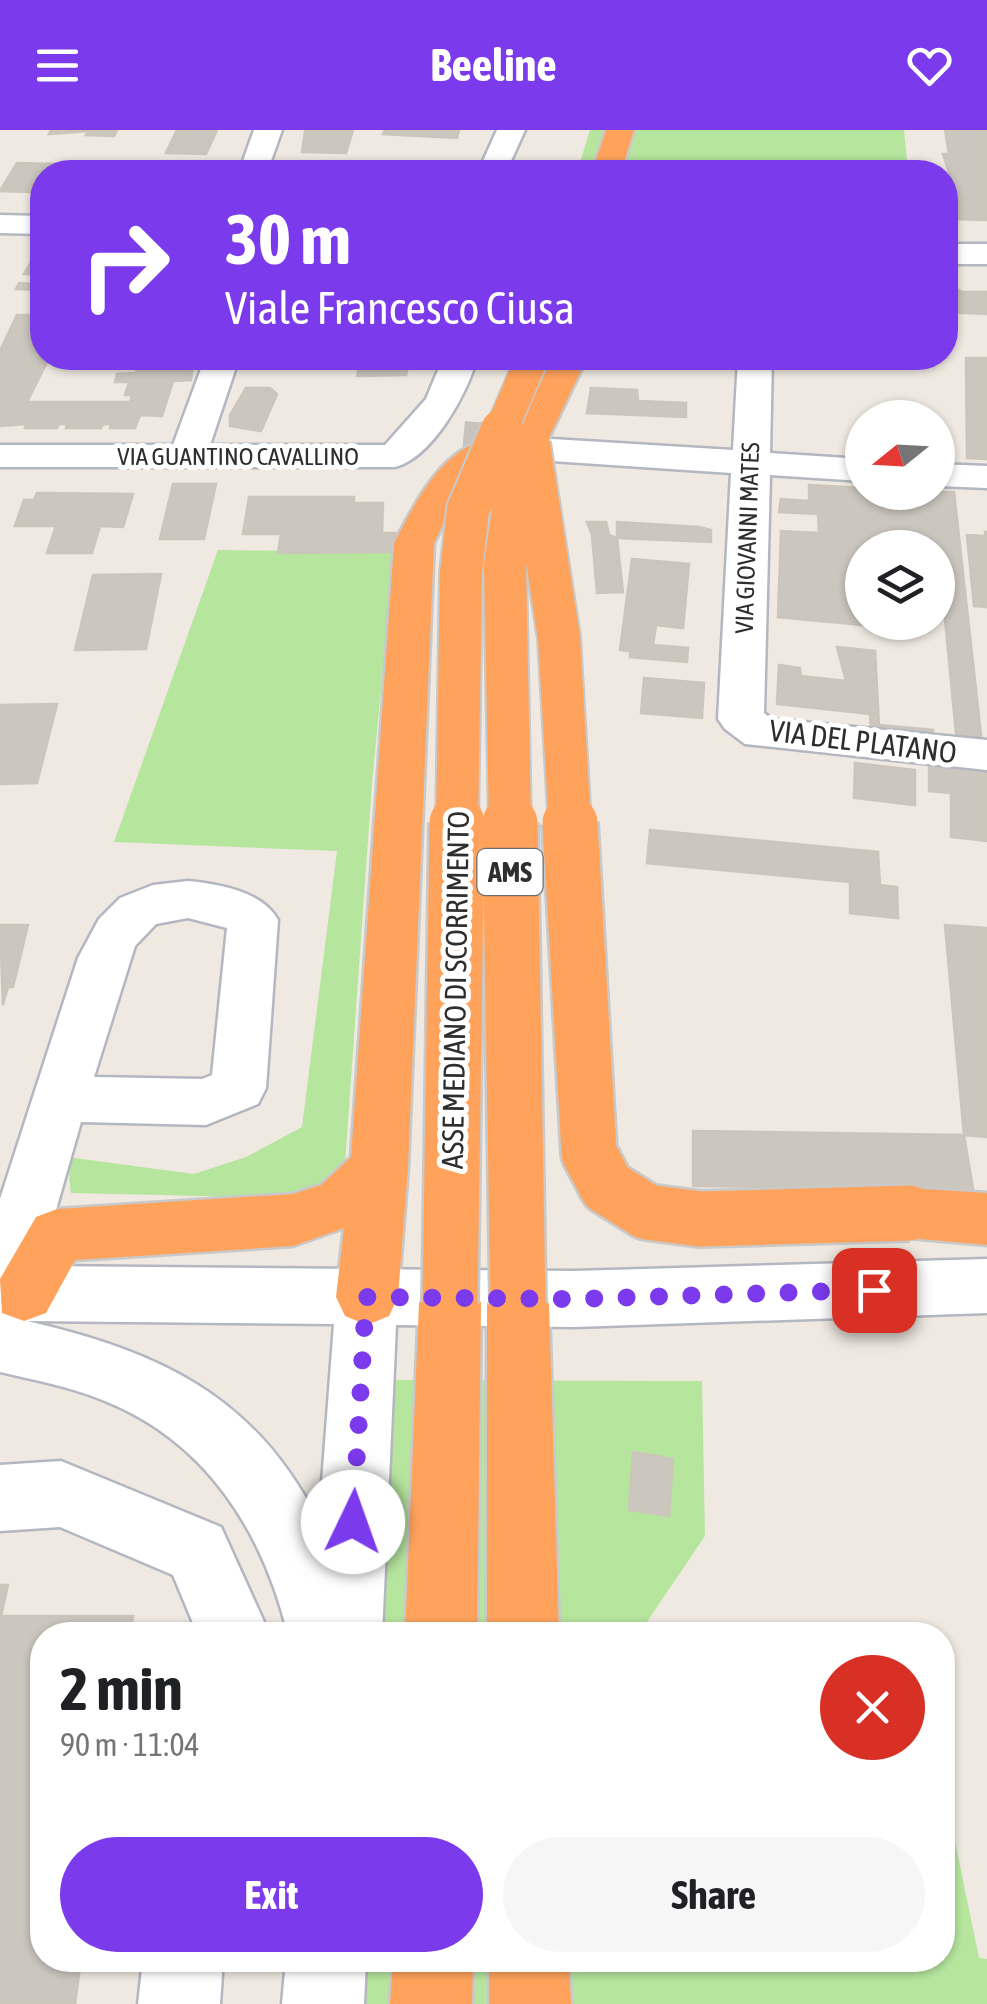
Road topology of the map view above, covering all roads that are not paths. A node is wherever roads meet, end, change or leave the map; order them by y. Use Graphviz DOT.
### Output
graph roads {
  1 [pos="268,130"];
  2 [pos="511,130"];
  3 [pos="620,130"];
  4 [pos="257,160"];
  5 [pos="497,160"];
  6 [pos="611,160"];
  7 [pos="958,240"];
  8 [pos="987,240"];
  9 [pos="958,254"];
  10 [pos="987,254"];
  11 [pos="218,370"];
  12 [pos="457,370"];
  13 [pos="529,370"];
  14 [pos="562,370"];
  15 [pos="754,370"];
  16 [pos="508,446"];
  17 [pos="0,456"];
  18 [pos="395,456"];
  19 [pos="187,457"];
  20 [pos="750,464"];
  21 [pos="845,469"];
  22 [pos="955,476"];
  23 [pos="987,478"];
  24 [pos="741,719"];
  25 [pos="987,755"];
  26 [pos="59,1099"];
  27 [pos="379,1167"];
  28 [pos="987,1219"];
  29 [pos="987,1286"];
  30 [pos="366,1297"];
  31 [pos="7,1306"];
  32 [pos="0,1498"];
  33 [pos="228,1622"];
  34 [pos="321,1622"];
  35 [pos="347,1622"];
  36 [pos="441,1622"];
  37 [pos="523,1622"];
  38 [pos="182,1972"];
  39 [pos="325,1972"];
  40 [pos="432,1972"];
  41 [pos="529,1972"];
  42 [pos="178,2004"];
  43 [pos="324,2004"];
  44 [pos="431,2004"];
  45 [pos="530,2004"];
  1 -- 4 [label="street"];
  2 -- 5 [label="street"];
  3 -- 6 [label="highway"];
  7 -- 8 [label="street"];
  9 -- 10 [label="street"];
  11 -- 19 [label="street"];
  12 -- 18 [label="street"];
  13 -- 16 [label="highway, ASSE MEDIANO DI SCORRIMENTO / AMS, bridge"];
  14 -- 16 [label="highway, ASSE MEDIANO DI SCORRIMENTO / AMS"];
  15 -- 20 [label="street, VIA GIOVANNI MATES"];
  16 -- 18 [label="street, VIA GUANTINO CAVALLINO"];
  16 -- 20 [label="street"];
  16 -- 27 [label="highway"];
  16 -- 28 [label="highway, bridge"];
  16 -- 36 [label="highway, ASSE MEDIANO DI SCORRIMENTO / AMS, bridge"];
  16 -- 37 [label="highway, ASSE MEDIANO DI SCORRIMENTO / AMS, bridge"];
  17 -- 19 [label="street, VIA GUANTINO CAVALLINO"];
  18 -- 19 [label="street, VIA GUANTINO CAVALLINO"];
  20 -- 21 [label="street"];
  20 -- 24 [label="street, VIA GIOVANNI MATES"];
  22 -- 23 [label="street"];
  24 -- 25 [label="street, VIA DEL PLATANO"];
  26 -- 31 [label="street"];
  27 -- 30 [label="highway"];
  27 -- 31 [label="highway"];
  29 -- 30 [label="street"];
  30 -- 31 [label="street"];
  30 -- 35 [label="street"];
  31 -- 34 [label="street"];
  32 -- 33 [label="street"];
  38 -- 42 [label="street"];
  39 -- 43 [label="street"];
  40 -- 44 [label="highway"];
  41 -- 45 [label="highway"];
}
